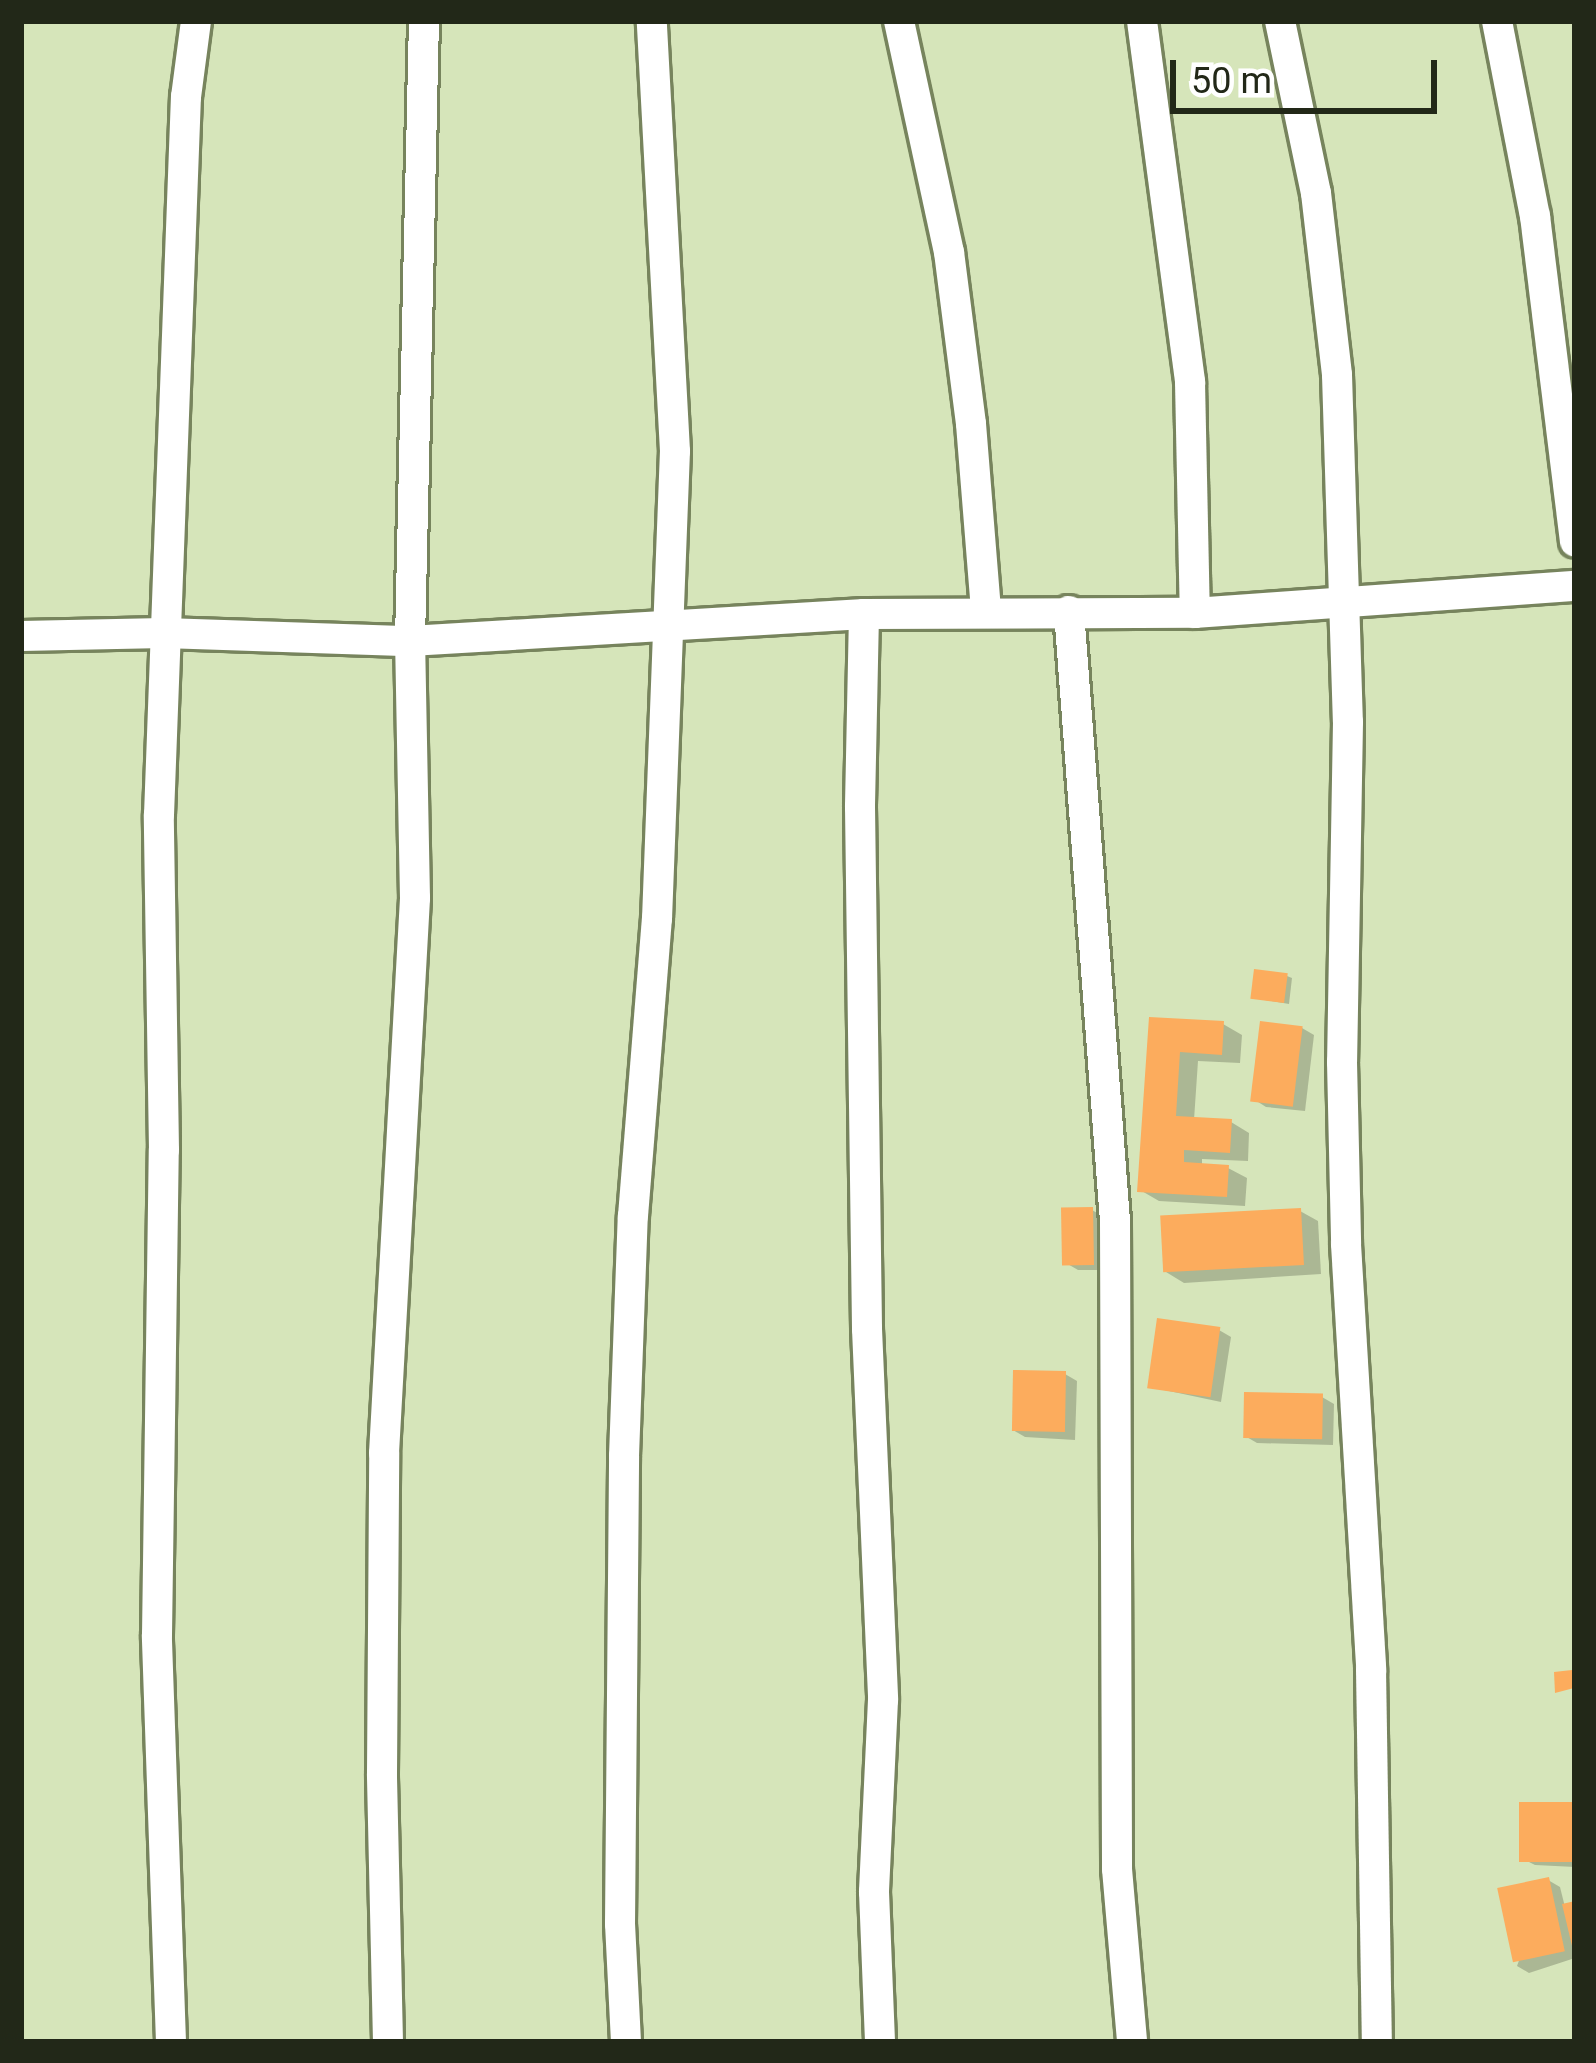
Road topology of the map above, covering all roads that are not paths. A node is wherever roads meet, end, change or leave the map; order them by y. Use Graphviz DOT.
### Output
graph roads {
  1 [pos="196,21"];
  2 [pos="424,21"];
  3 [pos="652,21"];
  4 [pos="899,21"];
  5 [pos="1142,21"];
  6 [pos="1280,21"];
  7 [pos="1497,21"];
  8 [pos="1575,542"];
  9 [pos="1575,586"];
  10 [pos="1342,606"];
  11 [pos="1069,610"];
  12 [pos="986,612"];
  13 [pos="864,614"];
  14 [pos="1195,614"];
  15 [pos="672,623"];
  16 [pos="164,633"];
  17 [pos="21,636"];
  18 [pos="410,641"];
  19 [pos="171,2042"];
  20 [pos="388,2042"];
  21 [pos="626,2042"];
  22 [pos="880,2042"];
  23 [pos="1132,2042"];
  24 [pos="1377,2042"];
  1 -- 16 [label="street"];
  2 -- 18 [label="street"];
  3 -- 15 [label="street"];
  4 -- 12 [label="street"];
  5 -- 14 [label="street"];
  6 -- 10 [label="street"];
  7 -- 8 [label="street"];
  9 -- 10 [label="street"];
  10 -- 14 [label="street"];
  10 -- 24 [label="street"];
  11 -- 12 [label="street"];
  11 -- 14 [label="street"];
  11 -- 23 [label="street"];
  12 -- 13 [label="street"];
  13 -- 15 [label="street"];
  13 -- 22 [label="street"];
  15 -- 18 [label="street"];
  15 -- 21 [label="street"];
  16 -- 17 [label="street"];
  16 -- 18 [label="street"];
  16 -- 19 [label="street"];
  18 -- 20 [label="street"];
}
